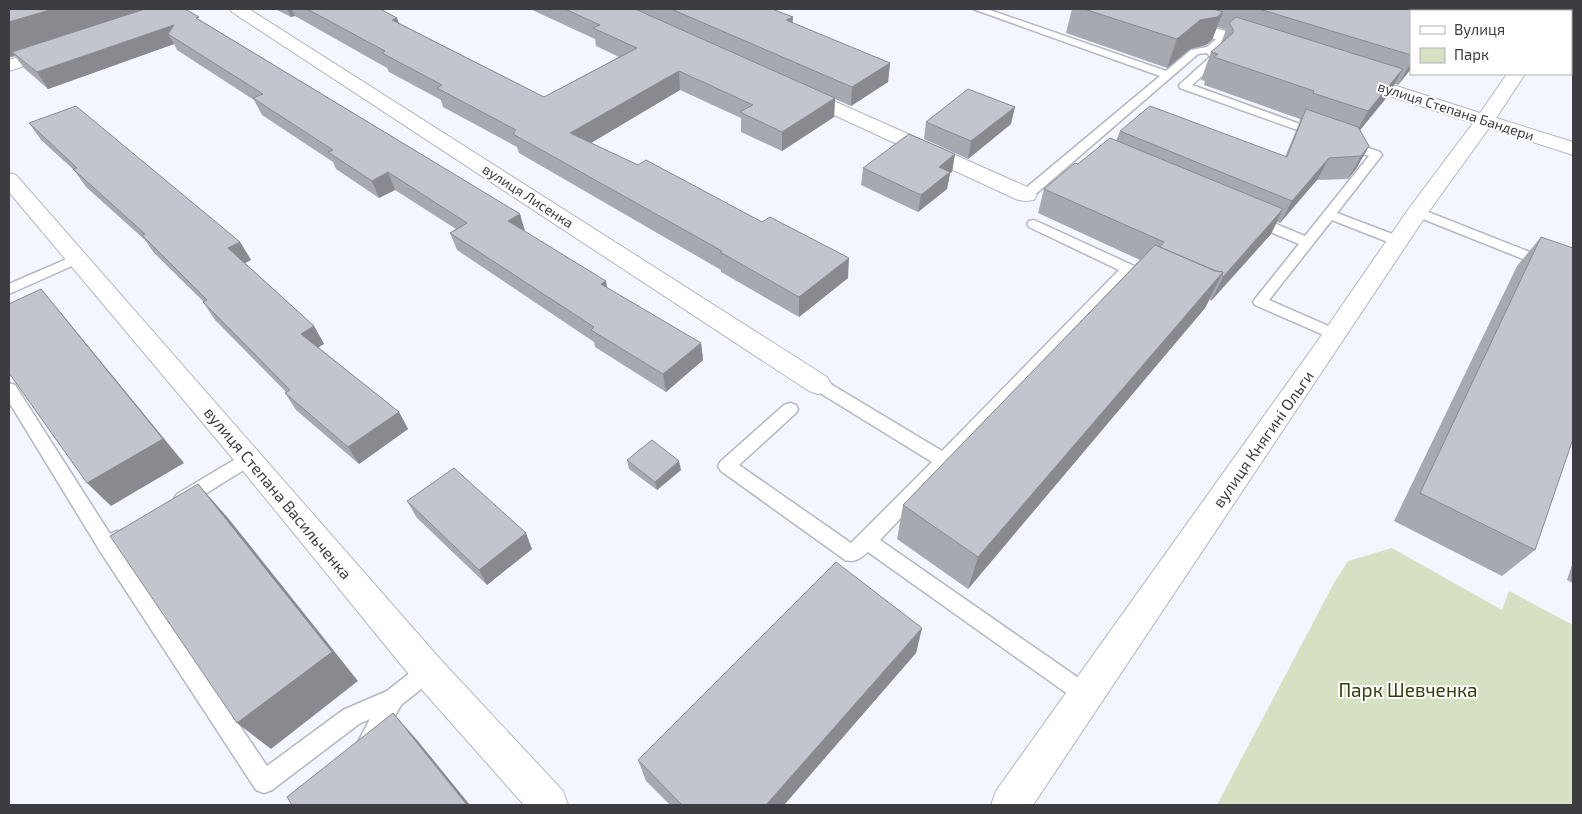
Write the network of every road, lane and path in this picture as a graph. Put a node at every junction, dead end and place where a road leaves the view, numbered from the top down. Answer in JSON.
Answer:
{"nodes":[{"id":1,"x":238,"y":9,"type":"edge"},
{"id":2,"x":978,"y":9,"type":"edge"},
{"id":3,"x":1138,"y":9,"type":"edge"},
{"id":4,"x":1225,"y":37,"type":"junction"},
{"id":5,"x":72,"y":45,"type":"edge"},
{"id":6,"x":1210,"y":49,"type":"junction"},
{"id":7,"x":1280,"y":54,"type":"edge"},
{"id":8,"x":9,"y":66,"type":"edge"},
{"id":9,"x":1336,"y":72,"type":"edge"},
{"id":10,"x":1168,"y":75,"type":"junction"},
{"id":11,"x":1515,"y":75,"type":"edge"},
{"id":12,"x":785,"y":86,"type":"edge"},
{"id":13,"x":1484,"y":121,"type":"junction"},
{"id":14,"x":1573,"y":149,"type":"edge"},
{"id":15,"x":9,"y":179,"type":"edge"},
{"id":16,"x":1026,"y":195,"type":"joint"},
{"id":17,"x":1418,"y":212,"type":"junction"},
{"id":18,"x":1329,"y":214,"type":"junction"},
{"id":19,"x":1244,"y":216,"type":"edge"},
{"id":20,"x":1034,"y":224,"type":"dead end"},
{"id":21,"x":1398,"y":241,"type":"junction"},
{"id":22,"x":1307,"y":242,"type":"junction"},
{"id":23,"x":76,"y":259,"type":"junction"},
{"id":24,"x":1128,"y":269,"type":"junction"},
{"id":25,"x":1573,"y":274,"type":"edge"},
{"id":26,"x":1153,"y":280,"type":"edge"},
{"id":27,"x":9,"y":289,"type":"edge"},
{"id":28,"x":1335,"y":335,"type":"junction"},
{"id":29,"x":818,"y":384,"type":"joint"},
{"id":30,"x":9,"y":389,"type":"edge"},
{"id":31,"x":790,"y":409,"type":"dead end"},
{"id":32,"x":249,"y":458,"type":"junction"},
{"id":33,"x":943,"y":460,"type":"junction"},
{"id":34,"x":166,"y":509,"type":"edge"},
{"id":35,"x":132,"y":529,"type":"edge"},
{"id":36,"x":866,"y":541,"type":"junction"},
{"id":37,"x":107,"y":545,"type":"junction"},
{"id":38,"x":428,"y":671,"type":"junction"},
{"id":39,"x":1086,"y":695,"type":"junction"},
{"id":40,"x":394,"y":698,"type":"junction"},
{"id":41,"x":357,"y":756,"type":"edge"},
{"id":42,"x":549,"y":805,"type":"edge"},
{"id":43,"x":1010,"y":805,"type":"edge"}],
"edges":[{"from":1,"to":29,"type":"street","name":"вулиця Лисенка"},
{"from":2,"to":10,"type":"lane"},
{"from":3,"to":4,"type":"street"},
{"from":4,"to":6,"type":"lane"},
{"from":4,"to":7,"type":"street"},
{"from":5,"to":8,"type":"street"},
{"from":6,"to":10,"type":"lane"},
{"from":6,"to":18,"type":"lane"},
{"from":9,"to":13,"type":"street","name":"вулиця Степана Бандери"},
{"from":10,"to":16,"type":"lane"},
{"from":11,"to":13,"type":"street","name":"вулиця Княгині Ольги"},
{"from":12,"to":16,"type":"street"},
{"from":13,"to":14,"type":"street","name":"вулиця Степана Бандери"},
{"from":13,"to":17,"type":"street","name":"вулиця Княгині Ольги"},
{"from":15,"to":23,"type":"street","name":"вулиця Степана Васильченка"},
{"from":17,"to":21,"type":"street","name":"вулиця Княгині Ольги"},
{"from":17,"to":25,"type":"lane"},
{"from":18,"to":21,"type":"lane"},
{"from":18,"to":22,"type":"lane"},
{"from":19,"to":22,"type":"lane"},
{"from":20,"to":24,"type":"lane"},
{"from":21,"to":28,"type":"street","name":"вулиця Княгині Ольги"},
{"from":22,"to":28,"type":"lane"},
{"from":23,"to":27,"type":"lane"},
{"from":23,"to":32,"type":"street","name":"вулиця Степана Васильченка"},
{"from":24,"to":26,"type":"lane"},
{"from":24,"to":33,"type":"lane"},
{"from":28,"to":39,"type":"street","name":"вулиця Княгині Ольги"},
{"from":29,"to":33,"type":"lane"},
{"from":30,"to":37,"type":"lane"},
{"from":31,"to":36,"type":"lane"},
{"from":32,"to":34,"type":"lane"},
{"from":32,"to":38,"type":"street","name":"вулиця Степана Васильченка"},
{"from":33,"to":36,"type":"lane"},
{"from":35,"to":37,"type":"lane"},
{"from":36,"to":39,"type":"lane"},
{"from":37,"to":40,"type":"lane"},
{"from":38,"to":40,"type":"lane"},
{"from":38,"to":42,"type":"street","name":"вулиця Степана Васильченка"},
{"from":39,"to":43,"type":"street","name":"вулиця Княгині Ольги"},
{"from":40,"to":41,"type":"lane"}]}
